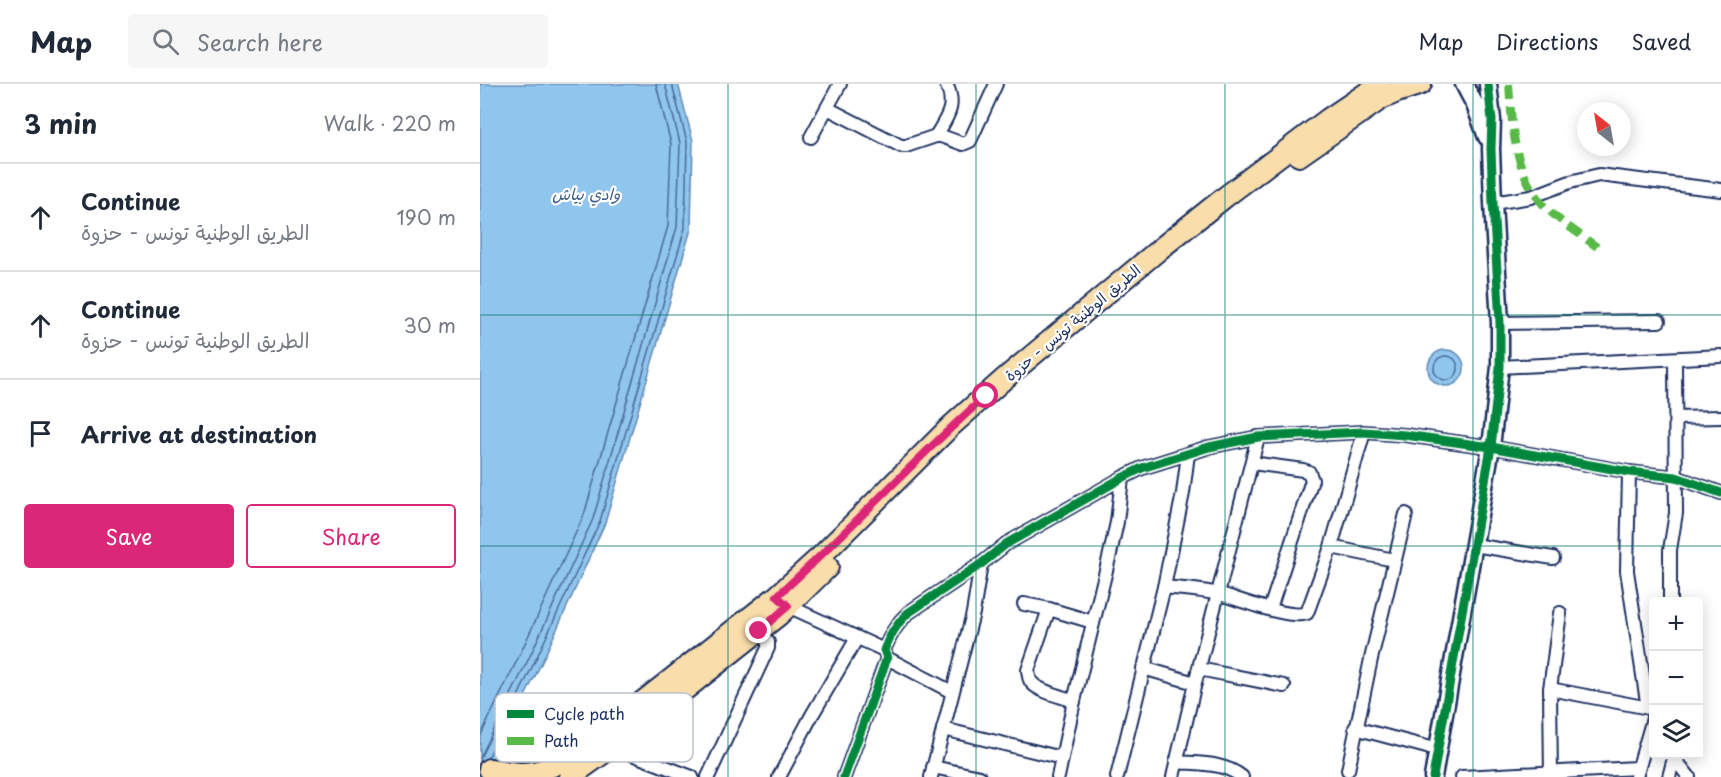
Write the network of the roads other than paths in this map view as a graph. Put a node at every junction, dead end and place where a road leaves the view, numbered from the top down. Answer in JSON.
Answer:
{"nodes":[{"id":1,"x":838,"y":84,"type":"edge"},
{"id":2,"x":945,"y":84,"type":"edge"},
{"id":3,"x":996,"y":84,"type":"edge"},
{"id":4,"x":1380,"y":84,"type":"edge"},
{"id":5,"x":1420,"y":84,"type":"edge"},
{"id":6,"x":1464,"y":84,"type":"edge"},
{"id":7,"x":1488,"y":84,"type":"edge"},
{"id":8,"x":827,"y":108,"type":"junction"},
{"id":9,"x":936,"y":136,"type":"junction"},
{"id":10,"x":811,"y":137,"type":"dead end"},
{"id":11,"x":1491,"y":149,"type":"junction"},
{"id":12,"x":1721,"y":190,"type":"edge"},
{"id":13,"x":1493,"y":203,"type":"junction"},
{"id":14,"x":1145,"y":270,"type":"junction"},
{"id":15,"x":1659,"y":321,"type":"dead end"},
{"id":16,"x":1500,"y":323,"type":"junction"},
{"id":17,"x":1721,"y":356,"type":"edge"},
{"id":18,"x":1675,"y":360,"type":"junction"},
{"id":19,"x":1500,"y":367,"type":"junction"},
{"id":20,"x":1721,"y":417,"type":"edge"},
{"id":21,"x":1676,"y":418,"type":"junction"},
{"id":22,"x":1364,"y":432,"type":"junction"},
{"id":23,"x":1258,"y":437,"type":"junction"},
{"id":24,"x":1491,"y":447,"type":"junction"},
{"id":25,"x":1188,"y":454,"type":"junction"},
{"id":26,"x":1252,"y":463,"type":"junction"},
{"id":27,"x":1629,"y":472,"type":"junction"},
{"id":28,"x":1122,"y":477,"type":"junction"},
{"id":29,"x":1676,"y":477,"type":"junction"},
{"id":30,"x":1721,"y":493,"type":"edge"},
{"id":31,"x":1406,"y":514,"type":"dead end"},
{"id":32,"x":1474,"y":545,"type":"junction"},
{"id":33,"x":1331,"y":547,"type":"junction"},
{"id":34,"x":1553,"y":558,"type":"dead end"},
{"id":35,"x":1394,"y":560,"type":"junction"},
{"id":36,"x":981,"y":564,"type":"junction"},
{"id":37,"x":1164,"y":586,"type":"junction"},
{"id":38,"x":1218,"y":594,"type":"junction"},
{"id":39,"x":1670,"y":597,"type":"edge"},
{"id":40,"x":782,"y":601,"type":"junction"},
{"id":41,"x":1024,"y":604,"type":"dead end"},
{"id":42,"x":1049,"y":609,"type":"junction"},
{"id":43,"x":1269,"y":609,"type":"junction"},
{"id":44,"x":1560,"y":613,"type":"dead end"},
{"id":45,"x":1093,"y":622,"type":"junction"},
{"id":46,"x":759,"y":631,"type":"junction"},
{"id":47,"x":857,"y":638,"type":"junction"},
{"id":48,"x":886,"y":654,"type":"junction"},
{"id":49,"x":1143,"y":668,"type":"junction"},
{"id":50,"x":1199,"y":669,"type":"junction"},
{"id":51,"x":1195,"y":684,"type":"junction"},
{"id":52,"x":1284,"y":686,"type":"dead end"},
{"id":53,"x":1550,"y":689,"type":"junction"},
{"id":54,"x":952,"y":692,"type":"junction"},
{"id":55,"x":666,"y":693,"type":"edge"},
{"id":56,"x":681,"y":693,"type":"edge"},
{"id":57,"x":1074,"y":701,"type":"junction"},
{"id":58,"x":1651,"y":705,"type":"edge"},
{"id":59,"x":1649,"y":710,"type":"edge"},
{"id":60,"x":943,"y":729,"type":"junction"},
{"id":61,"x":1355,"y":729,"type":"junction"},
{"id":62,"x":1649,"y":735,"type":"edge"},
{"id":63,"x":1438,"y":750,"type":"junction"},
{"id":64,"x":1062,"y":758,"type":"junction"},
{"id":65,"x":1674,"y":759,"type":"edge"},
{"id":66,"x":1677,"y":759,"type":"edge"},
{"id":67,"x":566,"y":762,"type":"edge"},
{"id":68,"x":581,"y":762,"type":"edge"},
{"id":69,"x":652,"y":762,"type":"edge"},
{"id":70,"x":1176,"y":762,"type":"junction"},
{"id":71,"x":1348,"y":770,"type":"dead end"},
{"id":72,"x":505,"y":772,"type":"edge"},
{"id":73,"x":932,"y":772,"type":"edge"},
{"id":74,"x":1637,"y":773,"type":"edge"},
{"id":75,"x":1551,"y":775,"type":"edge"},
{"id":76,"x":570,"y":777,"type":"edge"},
{"id":77,"x":692,"y":777,"type":"edge"},
{"id":78,"x":708,"y":777,"type":"edge"},
{"id":79,"x":779,"y":777,"type":"edge"},
{"id":80,"x":844,"y":777,"type":"edge"},
{"id":81,"x":980,"y":777,"type":"edge"},
{"id":82,"x":1058,"y":777,"type":"edge"},
{"id":83,"x":1117,"y":777,"type":"edge"},
{"id":84,"x":1173,"y":777,"type":"edge"},
{"id":85,"x":1242,"y":777,"type":"edge"},
{"id":86,"x":1433,"y":777,"type":"edge"},
{"id":87,"x":1462,"y":777,"type":"edge"},
{"id":88,"x":1669,"y":777,"type":"edge"},
{"id":89,"x":1689,"y":777,"type":"edge"}],
"edges":[{"from":1,"to":8,"type":"street"},
{"from":2,"to":9,"type":"street"},
{"from":3,"to":9,"type":"street"},
{"from":4,"to":14,"type":"main road","name":"الطريق الوطنية تونس - حزوة"},
{"from":5,"to":14,"type":"main road","name":"الطريق الوطنية تونس - حزوة"},
{"from":6,"to":11,"type":"street"},
{"from":7,"to":11,"type":"street"},
{"from":8,"to":9,"type":"street"},
{"from":8,"to":10,"type":"street"},
{"from":11,"to":13,"type":"street"},
{"from":12,"to":13,"type":"street"},
{"from":13,"to":16,"type":"street"},
{"from":14,"to":40,"type":"main road","name":"الطريق الوطنية تونس - حزوة"},
{"from":15,"to":16,"type":"street"},
{"from":16,"to":19,"type":"street"},
{"from":17,"to":18,"type":"street"},
{"from":18,"to":19,"type":"street"},
{"from":18,"to":21,"type":"street"},
{"from":19,"to":24,"type":"street"},
{"from":20,"to":21,"type":"street"},
{"from":21,"to":29,"type":"street"},
{"from":22,"to":23,"type":"street"},
{"from":22,"to":24,"type":"street"},
{"from":22,"to":33,"type":"street"},
{"from":23,"to":25,"type":"street"},
{"from":23,"to":26,"type":"street"},
{"from":24,"to":27,"type":"street"},
{"from":24,"to":32,"type":"street"},
{"from":25,"to":28,"type":"street"},
{"from":25,"to":37,"type":"street"},
{"from":26,"to":38,"type":"street"},
{"from":26,"to":43,"type":"street"},
{"from":27,"to":29,"type":"street"},
{"from":27,"to":58,"type":"street"},
{"from":28,"to":36,"type":"street"},
{"from":28,"to":45,"type":"street"},
{"from":29,"to":30,"type":"street"},
{"from":29,"to":39,"type":"street"},
{"from":31,"to":35,"type":"street"},
{"from":32,"to":34,"type":"street"},
{"from":32,"to":63,"type":"street"},
{"from":33,"to":35,"type":"street"},
{"from":33,"to":43,"type":"street"},
{"from":35,"to":61,"type":"street"},
{"from":36,"to":48,"type":"street"},
{"from":36,"to":54,"type":"street"},
{"from":37,"to":38,"type":"street"},
{"from":37,"to":49,"type":"street"},
{"from":38,"to":43,"type":"street"},
{"from":38,"to":50,"type":"street"},
{"from":40,"to":46,"type":"main road","name":"الطريق الوطنية تونس - حزوة"},
{"from":40,"to":47,"type":"street"},
{"from":40,"to":55,"type":"main road","name":"الطريق الوطنية تونس - حزوة"},
{"from":41,"to":42,"type":"street"},
{"from":42,"to":45,"type":"street"},
{"from":42,"to":57,"type":"street"},
{"from":44,"to":53,"type":"street"},
{"from":45,"to":57,"type":"street"},
{"from":46,"to":56,"type":"main road","name":"الطريق الوطنية تونس - حزوة"},
{"from":46,"to":78,"type":"street"},
{"from":47,"to":48,"type":"street"},
{"from":47,"to":79,"type":"street"},
{"from":48,"to":54,"type":"street"},
{"from":48,"to":80,"type":"street"},
{"from":49,"to":51,"type":"street"},
{"from":49,"to":83,"type":"street"},
{"from":50,"to":51,"type":"street"},
{"from":50,"to":52,"type":"street"},
{"from":51,"to":70,"type":"street"},
{"from":53,"to":59,"type":"street"},
{"from":53,"to":75,"type":"street"},
{"from":54,"to":60,"type":"street"},
{"from":57,"to":64,"type":"street"},
{"from":60,"to":64,"type":"street"},
{"from":60,"to":73,"type":"street"},
{"from":61,"to":63,"type":"street"},
{"from":61,"to":71,"type":"street"},
{"from":62,"to":74,"type":"street"},
{"from":63,"to":86,"type":"street"},
{"from":64,"to":82,"type":"street"},
{"from":65,"to":88,"type":"street"},
{"from":66,"to":89,"type":"street"},
{"from":67,"to":72,"type":"main road","name":"الطريق الوطنية تونس - حزوة"},
{"from":68,"to":76,"type":"main road","name":"الطريق الوطنية تونس - حزوة"},
{"from":69,"to":77,"type":"street"},
{"from":70,"to":84,"type":"street"},
{"from":70,"to":85,"type":"street"},
{"from":73,"to":81,"type":"street"},
{"from":74,"to":75,"type":"street"},
{"from":75,"to":87,"type":"street"}]}
